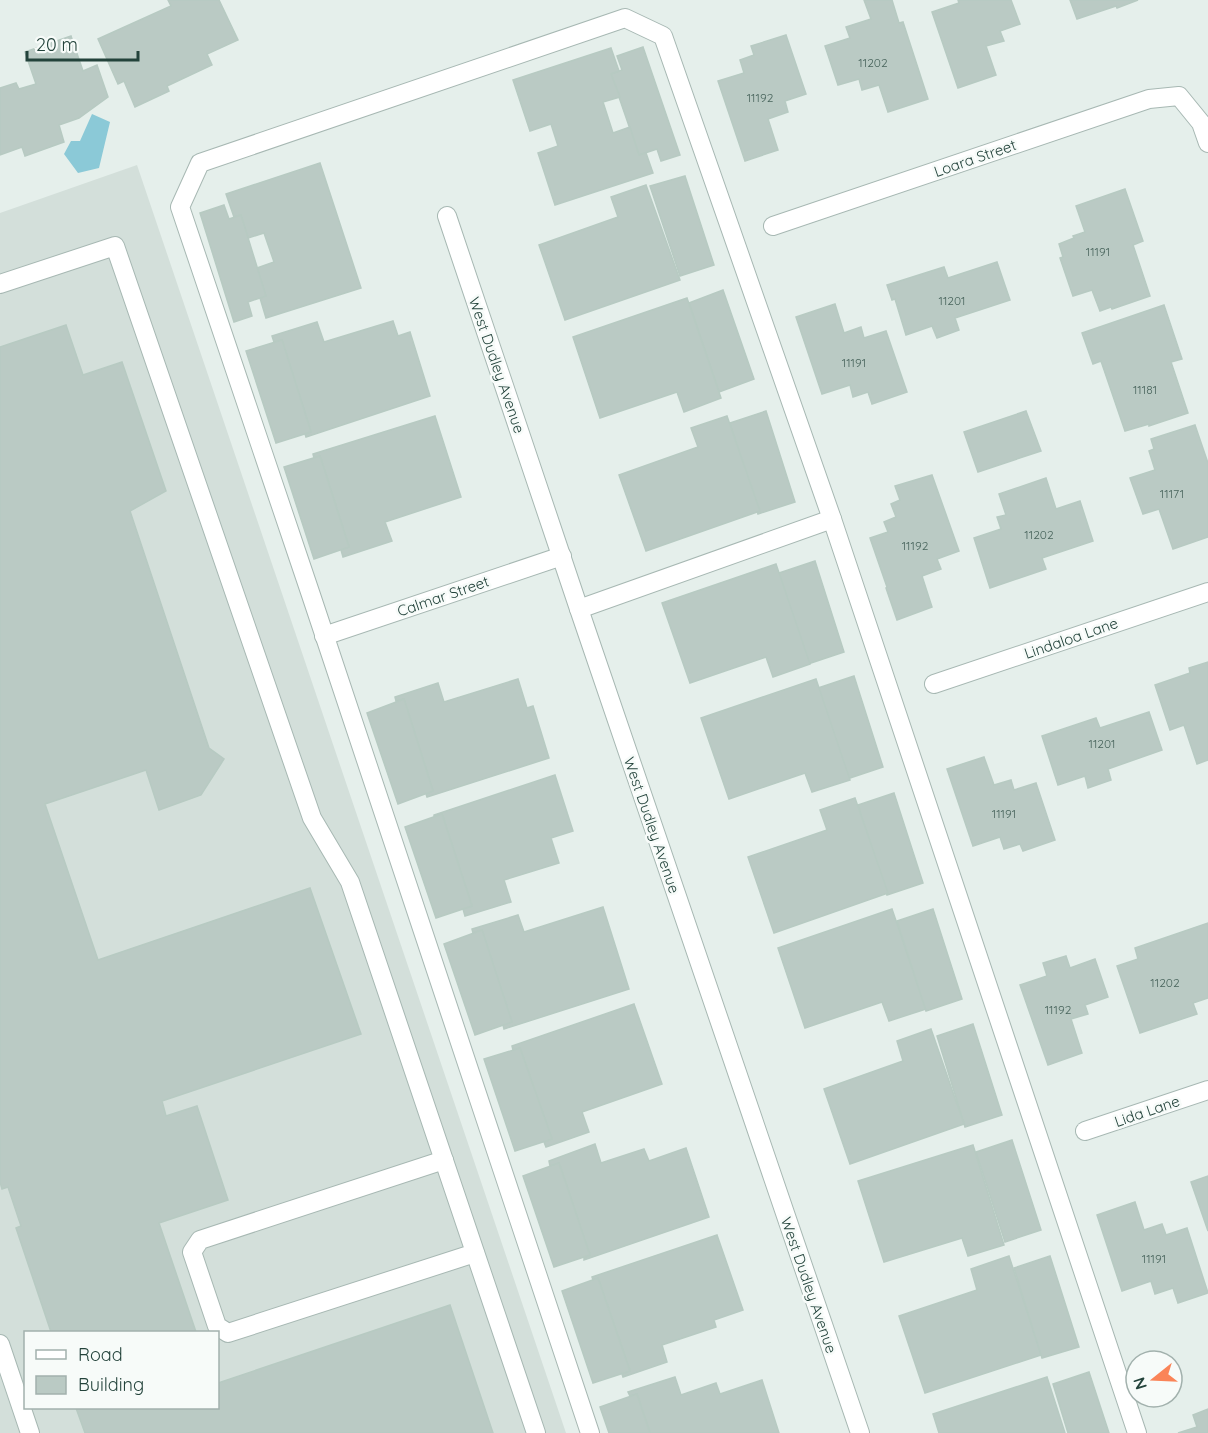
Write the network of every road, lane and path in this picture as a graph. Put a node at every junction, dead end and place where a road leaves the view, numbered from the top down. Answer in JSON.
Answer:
{"nodes":[{"id":1,"x":1208,"y":143,"type":"edge"},
{"id":2,"x":447,"y":216,"type":"dead end"},
{"id":3,"x":773,"y":226,"type":"dead end"},
{"id":4,"x":0,"y":284,"type":"edge"},
{"id":5,"x":832,"y":519,"type":"junction"},
{"id":6,"x":562,"y":556,"type":"junction"},
{"id":7,"x":1208,"y":592,"type":"edge"},
{"id":8,"x":579,"y":609,"type":"junction"},
{"id":9,"x":324,"y":636,"type":"junction"},
{"id":10,"x":934,"y":684,"type":"dead end"},
{"id":11,"x":1208,"y":1090,"type":"edge"},
{"id":12,"x":1085,"y":1131,"type":"dead end"},
{"id":13,"x":444,"y":1160,"type":"junction"},
{"id":14,"x":476,"y":1253,"type":"junction"},
{"id":15,"x":0,"y":1344,"type":"edge"},
{"id":16,"x":30,"y":1433,"type":"edge"},
{"id":17,"x":536,"y":1433,"type":"edge"},
{"id":18,"x":590,"y":1433,"type":"edge"},
{"id":19,"x":860,"y":1433,"type":"edge"},
{"id":20,"x":1137,"y":1433,"type":"edge"}],
"edges":[{"from":1,"to":3,"type":"street","name":"Loara Street"},
{"from":2,"to":6,"type":"street","name":"West Dudley Avenue"},
{"from":4,"to":13,"type":"street"},
{"from":5,"to":8,"type":"street"},
{"from":5,"to":9,"type":"street"},
{"from":5,"to":20,"type":"street"},
{"from":6,"to":8,"type":"street","name":"West Dudley Avenue"},
{"from":6,"to":9,"type":"street","name":"Calmar Street"},
{"from":7,"to":10,"type":"street","name":"Lindaloa Lane"},
{"from":8,"to":19,"type":"street","name":"West Dudley Avenue"},
{"from":9,"to":18,"type":"street"},
{"from":11,"to":12,"type":"street","name":"Lida Lane"},
{"from":13,"to":14,"type":"street"},
{"from":13,"to":14,"type":"street"},
{"from":14,"to":17,"type":"street"},
{"from":15,"to":16,"type":"street"}]}
